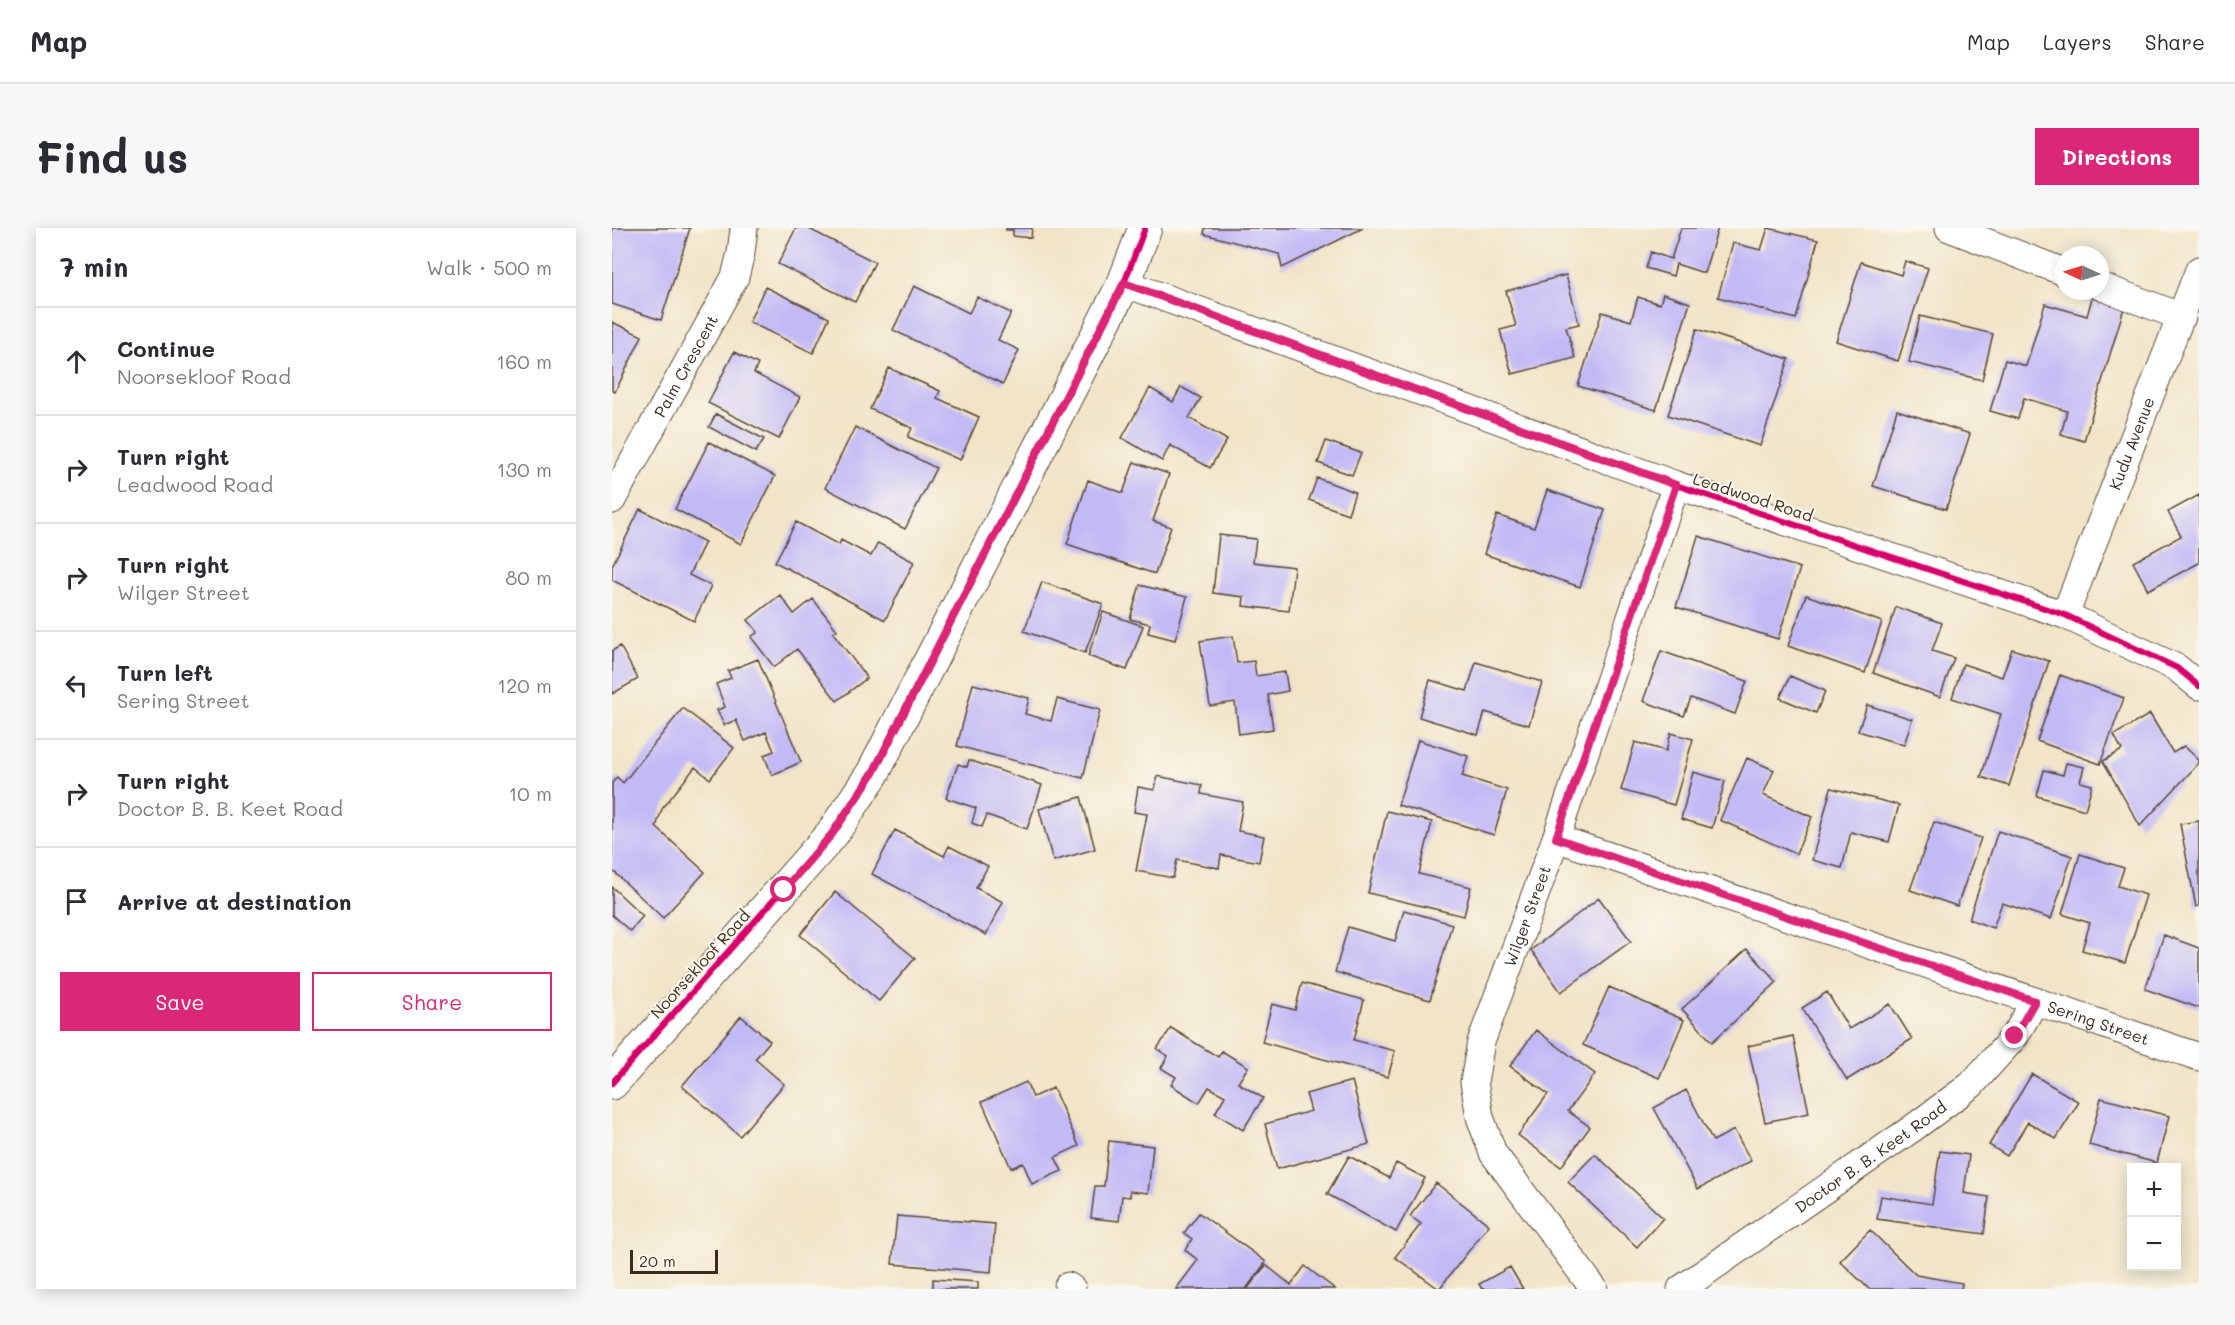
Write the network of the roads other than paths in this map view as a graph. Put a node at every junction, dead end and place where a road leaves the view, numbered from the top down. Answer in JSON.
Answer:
{"nodes":[{"id":1,"x":744,"y":228,"type":"edge"},
{"id":2,"x":1145,"y":228,"type":"edge"},
{"id":3,"x":1949,"y":228,"type":"edge"},
{"id":4,"x":2055,"y":269,"type":"edge"},
{"id":5,"x":2199,"y":270,"type":"edge"},
{"id":6,"x":1124,"y":283,"type":"junction"},
{"id":7,"x":2109,"y":289,"type":"edge"},
{"id":8,"x":2182,"y":317,"type":"junction"},
{"id":9,"x":1676,"y":485,"type":"junction"},
{"id":10,"x":612,"y":500,"type":"edge"},
{"id":11,"x":2066,"y":615,"type":"junction"},
{"id":12,"x":2199,"y":686,"type":"edge"},
{"id":13,"x":1556,"y":838,"type":"junction"},
{"id":14,"x":2035,"y":1001,"type":"junction"},
{"id":15,"x":2199,"y":1057,"type":"edge"},
{"id":16,"x":612,"y":1083,"type":"edge"},
{"id":17,"x":1594,"y":1289,"type":"edge"},
{"id":18,"x":1681,"y":1289,"type":"edge"}],
"edges":[{"from":1,"to":10,"type":"street","name":"Palm Crescent"},
{"from":2,"to":6,"type":"street","name":"Noorsekloof Road"},
{"from":3,"to":4,"type":"street"},
{"from":5,"to":8,"type":"street","name":"Kudu Avenue"},
{"from":6,"to":9,"type":"street","name":"Leadwood Road"},
{"from":6,"to":16,"type":"street","name":"Noorsekloof Road"},
{"from":7,"to":8,"type":"street"},
{"from":8,"to":11,"type":"street","name":"Kudu Avenue"},
{"from":9,"to":11,"type":"street","name":"Leadwood Road"},
{"from":9,"to":13,"type":"street","name":"Wilger Street"},
{"from":11,"to":12,"type":"street","name":"Leadwood Road"},
{"from":13,"to":14,"type":"street","name":"Sering Street"},
{"from":13,"to":17,"type":"street","name":"Wilger Street"},
{"from":14,"to":15,"type":"street","name":"Sering Street"},
{"from":14,"to":18,"type":"street","name":"Doctor B. B. Keet Road"}]}
